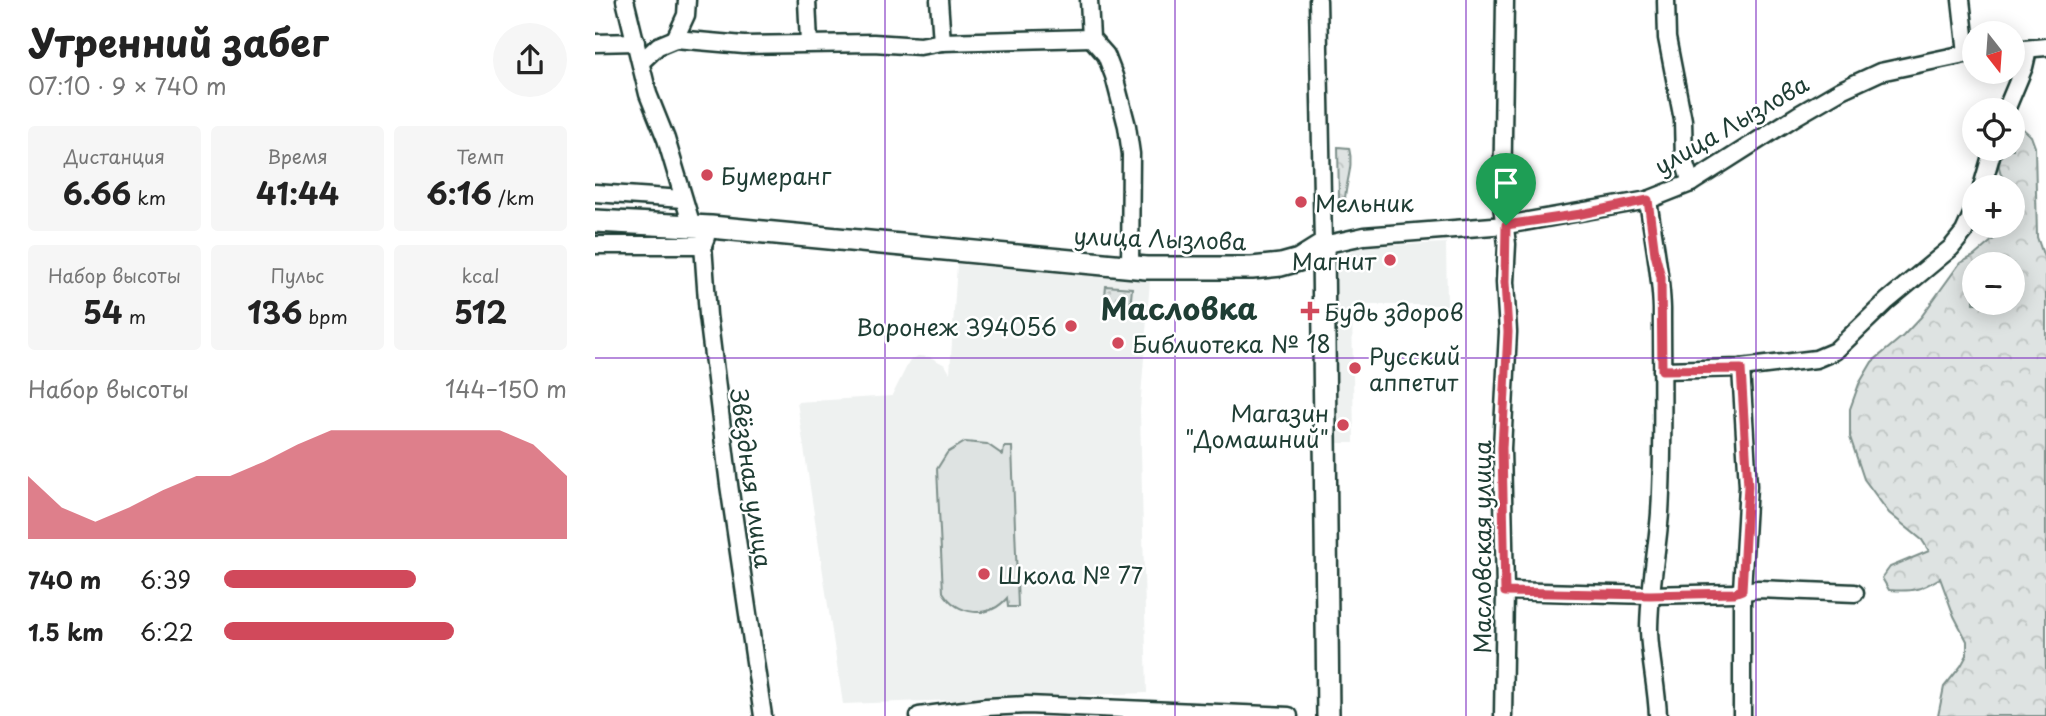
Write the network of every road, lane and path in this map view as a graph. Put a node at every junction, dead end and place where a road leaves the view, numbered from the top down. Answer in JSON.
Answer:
{"nodes":[{"id":1,"x":625,"y":0,"type":"edge"},
{"id":2,"x":687,"y":0,"type":"edge"},
{"id":3,"x":807,"y":0,"type":"edge"},
{"id":4,"x":939,"y":0,"type":"edge"},
{"id":5,"x":1089,"y":0,"type":"edge"},
{"id":6,"x":1318,"y":0,"type":"edge"},
{"id":7,"x":1505,"y":0,"type":"edge"},
{"id":8,"x":1666,"y":0,"type":"edge"},
{"id":9,"x":1961,"y":0,"type":"edge"},
{"id":10,"x":1965,"y":21,"type":"edge"},
{"id":11,"x":1091,"y":38,"type":"junction"},
{"id":12,"x":675,"y":39,"type":"junction"},
{"id":13,"x":942,"y":42,"type":"junction"},
{"id":14,"x":595,"y":43,"type":"edge"},
{"id":15,"x":636,"y":43,"type":"junction"},
{"id":16,"x":809,"y":43,"type":"junction"},
{"id":17,"x":2046,"y":47,"type":"edge"},
{"id":18,"x":2025,"y":49,"type":"edge"},
{"id":19,"x":1962,"y":54,"type":"edge"},
{"id":20,"x":641,"y":62,"type":"junction"},
{"id":21,"x":1691,"y":183,"type":"junction"},
{"id":22,"x":595,"y":194,"type":"edge"},
{"id":23,"x":683,"y":198,"type":"junction"},
{"id":24,"x":1648,"y":200,"type":"junction"},
{"id":25,"x":595,"y":221,"type":"edge"},
{"id":26,"x":1506,"y":225,"type":"junction"},
{"id":27,"x":702,"y":232,"type":"junction"},
{"id":28,"x":1962,"y":234,"type":"edge"},
{"id":29,"x":595,"y":245,"type":"edge"},
{"id":30,"x":1323,"y":245,"type":"junction"},
{"id":31,"x":1129,"y":267,"type":"junction"},
{"id":32,"x":1741,"y":369,"type":"junction"},
{"id":33,"x":1662,"y":370,"type":"junction"},
{"id":34,"x":1742,"y":590,"type":"junction"},
{"id":35,"x":1505,"y":592,"type":"junction"},
{"id":36,"x":1856,"y":593,"type":"dead end"},
{"id":37,"x":1650,"y":595,"type":"junction"},
{"id":38,"x":763,"y":716,"type":"edge"},
{"id":39,"x":919,"y":716,"type":"edge"},
{"id":40,"x":1289,"y":716,"type":"edge"},
{"id":41,"x":1328,"y":716,"type":"edge"},
{"id":42,"x":1503,"y":716,"type":"edge"},
{"id":43,"x":1658,"y":716,"type":"edge"},
{"id":44,"x":1742,"y":716,"type":"edge"}],
"edges":[{"from":1,"to":15,"type":"street","name":"Звёздная улица"},
{"from":2,"to":12,"type":"street"},
{"from":3,"to":16,"type":"street"},
{"from":4,"to":13,"type":"street"},
{"from":5,"to":11,"type":"street"},
{"from":6,"to":30,"type":"street"},
{"from":7,"to":26,"type":"street","name":"Масловская улица"},
{"from":8,"to":21,"type":"street"},
{"from":9,"to":10,"type":"street"},
{"from":11,"to":13,"type":"street"},
{"from":11,"to":31,"type":"street"},
{"from":12,"to":16,"type":"street"},
{"from":12,"to":20,"type":"street"},
{"from":13,"to":16,"type":"street"},
{"from":14,"to":15,"type":"street"},
{"from":15,"to":20,"type":"street","name":"Звёздная улица"},
{"from":17,"to":18,"type":"street"},
{"from":19,"to":21,"type":"street","name":"улица Лызлова"},
{"from":20,"to":23,"type":"street","name":"Звёздная улица"},
{"from":21,"to":24,"type":"street","name":"улица Лызлова"},
{"from":22,"to":23,"type":"street"},
{"from":23,"to":27,"type":"street","name":"Звёздная улица"},
{"from":24,"to":26,"type":"street","name":"улица Лызлова"},
{"from":24,"to":33,"type":"street"},
{"from":25,"to":27,"type":"main road","name":"улица Лызлова"},
{"from":26,"to":30,"type":"street","name":"улица Лызлова"},
{"from":26,"to":35,"type":"street","name":"Масловская улица"},
{"from":27,"to":29,"type":"street"},
{"from":27,"to":31,"type":"main road","name":"улица Лызлова"},
{"from":27,"to":38,"type":"street","name":"Звёздная улица"},
{"from":28,"to":32,"type":"street"},
{"from":30,"to":31,"type":"main road","name":"улица Лызлова"},
{"from":30,"to":41,"type":"main road"},
{"from":32,"to":33,"type":"street"},
{"from":32,"to":34,"type":"street"},
{"from":33,"to":37,"type":"street"},
{"from":34,"to":36,"type":"street"},
{"from":34,"to":37,"type":"street"},
{"from":34,"to":44,"type":"street"},
{"from":35,"to":37,"type":"street"},
{"from":35,"to":42,"type":"street","name":"Масловская улица"},
{"from":37,"to":43,"type":"street"},
{"from":39,"to":40,"type":"street"}]}
